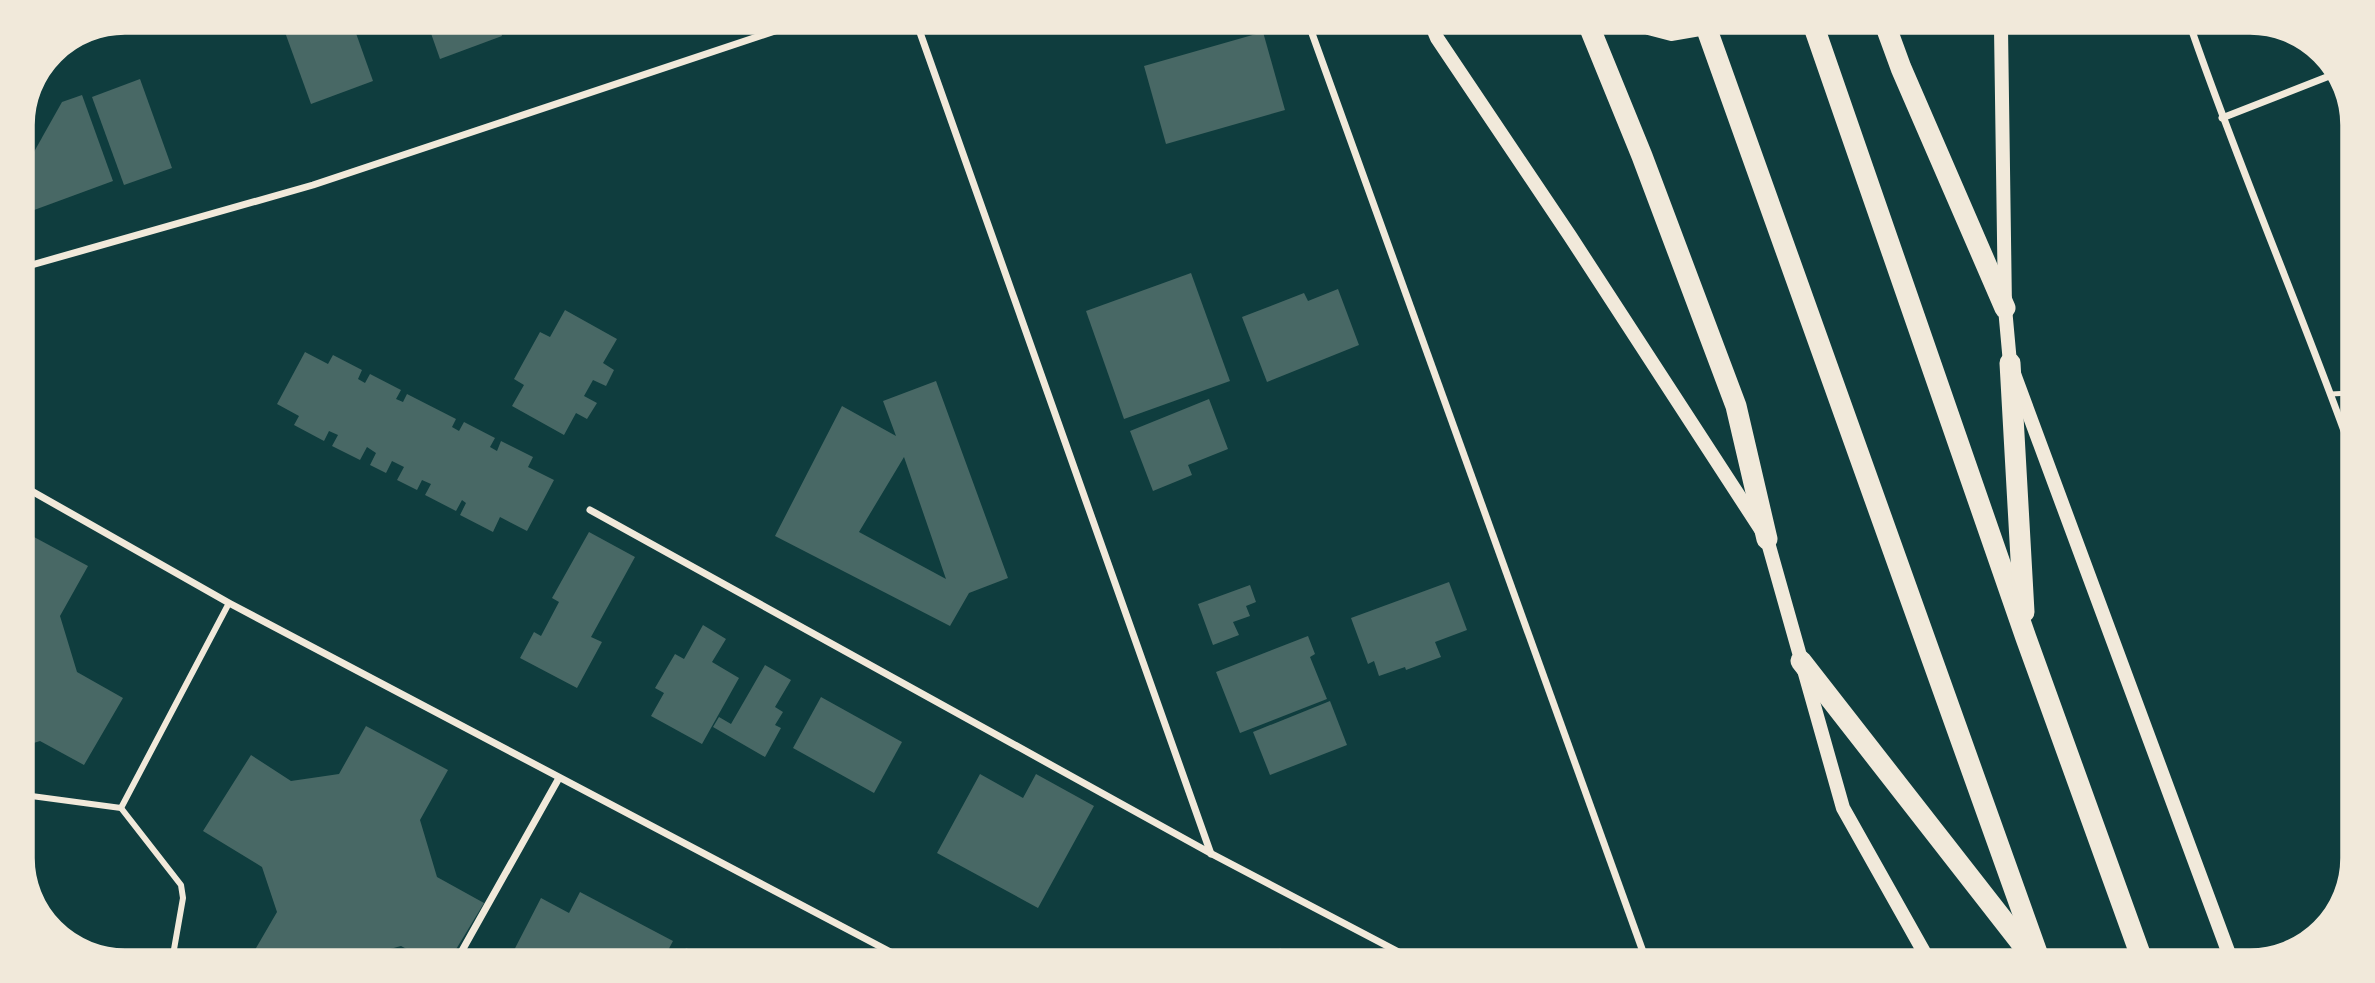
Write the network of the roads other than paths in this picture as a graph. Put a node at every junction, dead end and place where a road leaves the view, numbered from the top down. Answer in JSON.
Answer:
{"nodes":[{"id":1,"x":769,"y":33,"type":"edge"},
{"id":2,"x":920,"y":33,"type":"edge"},
{"id":3,"x":1312,"y":33,"type":"edge"},
{"id":4,"x":1435,"y":33,"type":"edge"},
{"id":5,"x":1592,"y":33,"type":"edge"},
{"id":6,"x":1706,"y":33,"type":"edge"},
{"id":7,"x":1816,"y":33,"type":"edge"},
{"id":8,"x":1888,"y":33,"type":"edge"},
{"id":9,"x":2001,"y":33,"type":"edge"},
{"id":10,"x":2192,"y":33,"type":"edge"},
{"id":11,"x":2328,"y":77,"type":"edge"},
{"id":12,"x":2222,"y":118,"type":"junction"},
{"id":13,"x":33,"y":265,"type":"edge"},
{"id":14,"x":2005,"y":308,"type":"junction"},
{"id":15,"x":2010,"y":363,"type":"junction"},
{"id":16,"x":2342,"y":393,"type":"edge"},
{"id":17,"x":2331,"y":394,"type":"junction"},
{"id":18,"x":2342,"y":425,"type":"edge"},
{"id":19,"x":33,"y":492,"type":"edge"},
{"id":20,"x":590,"y":510,"type":"dead end"},
{"id":21,"x":1767,"y":539,"type":"junction"},
{"id":22,"x":229,"y":603,"type":"junction"},
{"id":23,"x":2026,"y":638,"type":"junction"},
{"id":24,"x":1801,"y":661,"type":"junction"},
{"id":25,"x":559,"y":778,"type":"junction"},
{"id":26,"x":33,"y":796,"type":"edge"},
{"id":27,"x":121,"y":808,"type":"junction"},
{"id":28,"x":1212,"y":854,"type":"junction"},
{"id":29,"x":174,"y":950,"type":"edge"},
{"id":30,"x":462,"y":950,"type":"edge"},
{"id":31,"x":887,"y":950,"type":"edge"},
{"id":32,"x":1395,"y":950,"type":"edge"},
{"id":33,"x":1642,"y":950,"type":"edge"},
{"id":34,"x":1923,"y":950,"type":"edge"},
{"id":35,"x":2028,"y":950,"type":"edge"},
{"id":36,"x":2033,"y":950,"type":"edge"},
{"id":37,"x":2139,"y":950,"type":"edge"},
{"id":38,"x":2228,"y":950,"type":"edge"}],
"edges":[{"from":1,"to":13,"type":"street"},
{"from":2,"to":28,"type":"street"},
{"from":3,"to":33,"type":"street"},
{"from":4,"to":21,"type":"main road"},
{"from":5,"to":21,"type":"highway"},
{"from":6,"to":36,"type":"highway"},
{"from":7,"to":23,"type":"highway"},
{"from":8,"to":14,"type":"highway"},
{"from":9,"to":14,"type":"main road"},
{"from":10,"to":12,"type":"street"},
{"from":11,"to":12,"type":"street"},
{"from":12,"to":17,"type":"street"},
{"from":14,"to":15,"type":"main road"},
{"from":15,"to":23,"type":"highway"},
{"from":15,"to":38,"type":"main road"},
{"from":16,"to":17,"type":"lane"},
{"from":17,"to":18,"type":"street"},
{"from":19,"to":22,"type":"street"},
{"from":20,"to":28,"type":"street"},
{"from":21,"to":24,"type":"main road"},
{"from":22,"to":25,"type":"street"},
{"from":22,"to":27,"type":"street"},
{"from":23,"to":37,"type":"highway"},
{"from":24,"to":34,"type":"main road"},
{"from":24,"to":35,"type":"highway"},
{"from":25,"to":30,"type":"street"},
{"from":25,"to":31,"type":"street"},
{"from":26,"to":27,"type":"street"},
{"from":27,"to":29,"type":"street"},
{"from":28,"to":32,"type":"street"}]}
